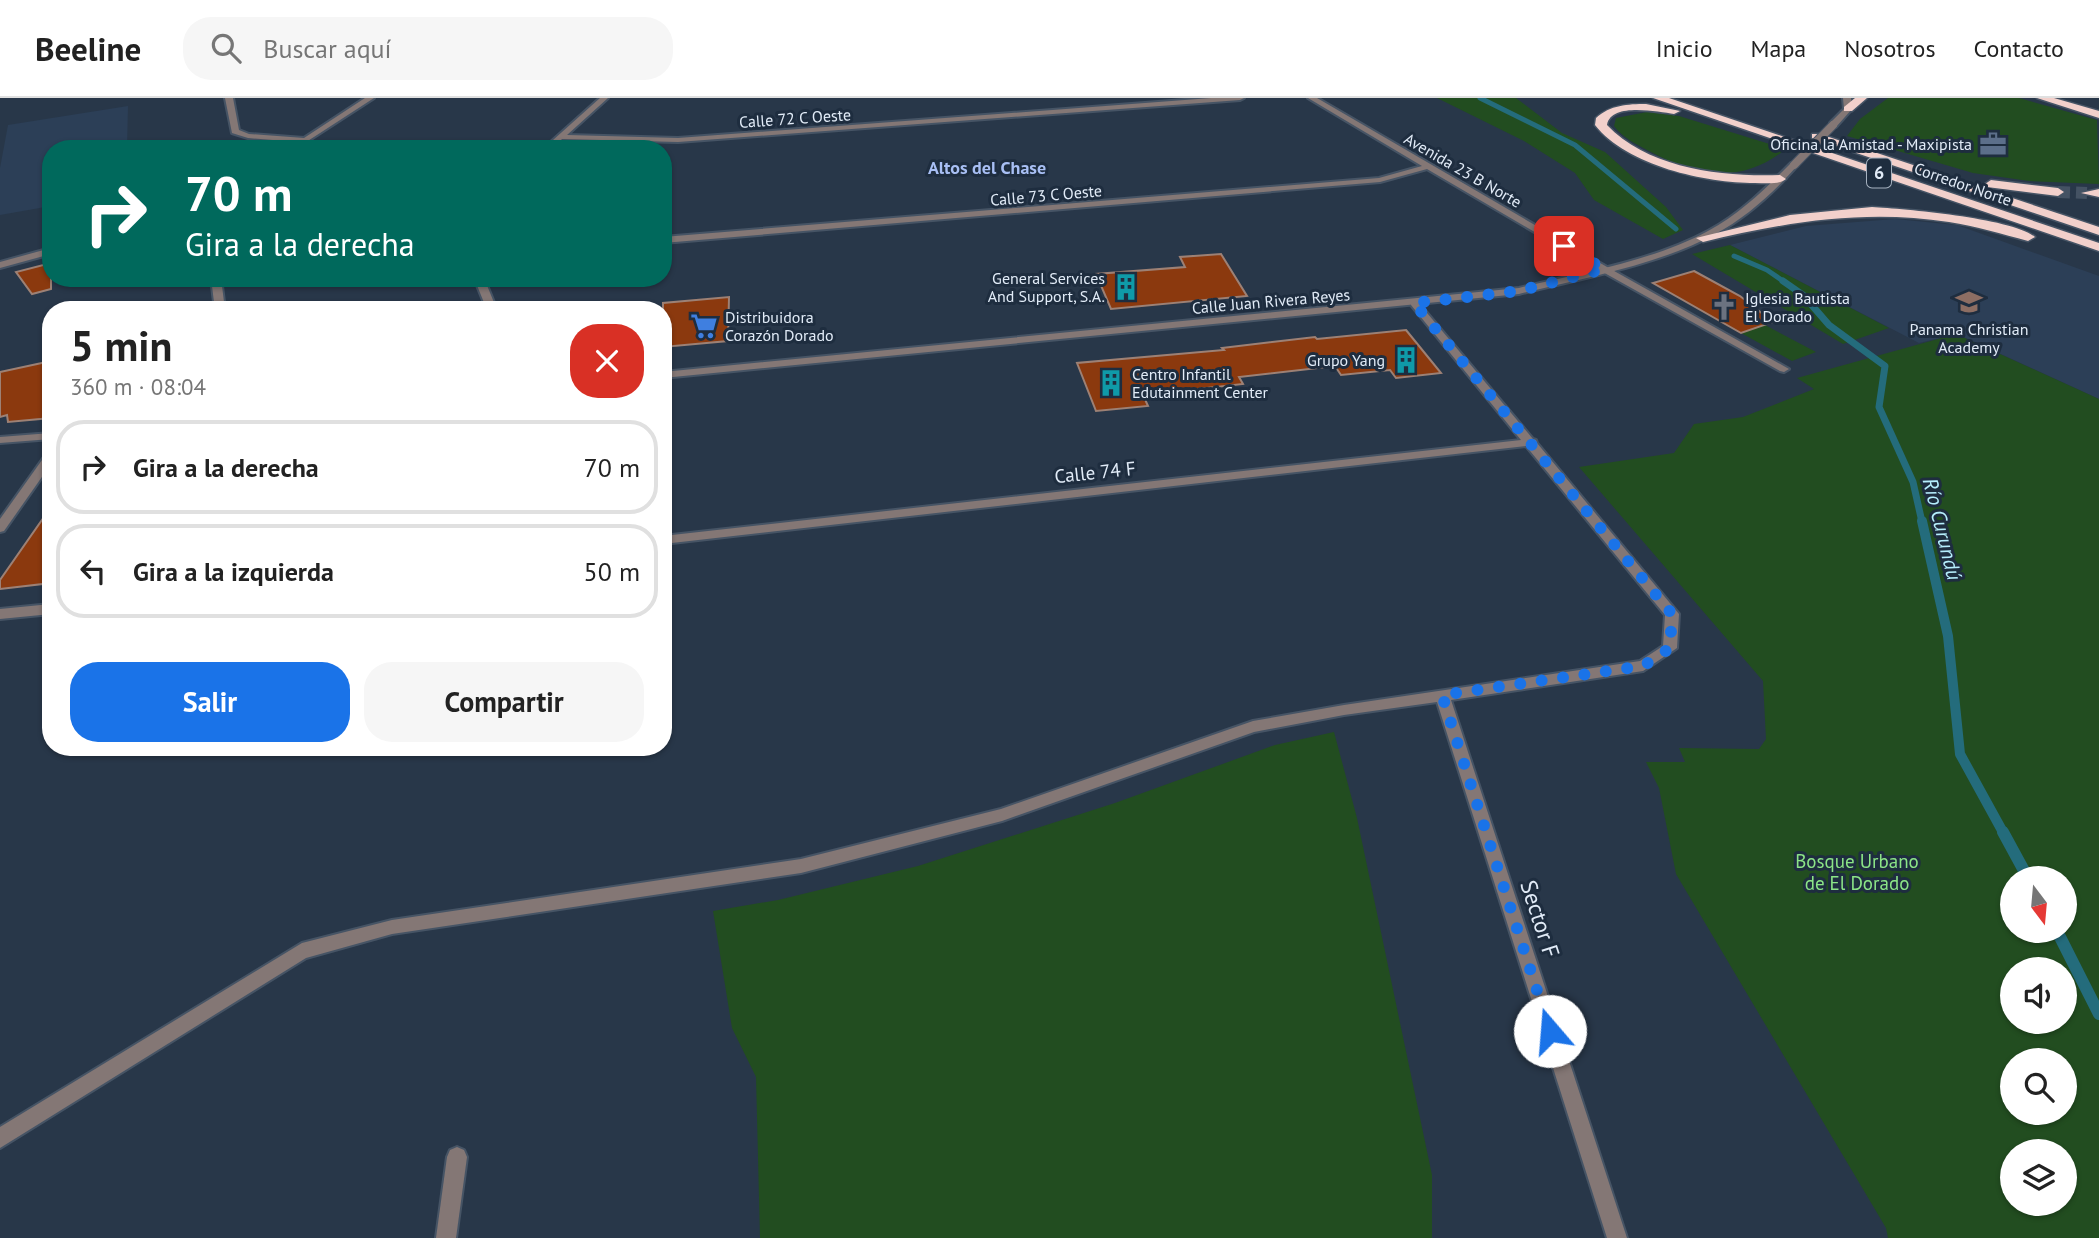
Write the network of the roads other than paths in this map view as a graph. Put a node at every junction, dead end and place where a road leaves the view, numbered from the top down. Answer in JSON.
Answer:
{"nodes":[{"id":1,"x":229,"y":98,"type":"edge"},
{"id":2,"x":370,"y":98,"type":"edge"},
{"id":3,"x":604,"y":98,"type":"edge"},
{"id":4,"x":1240,"y":98,"type":"edge"},
{"id":5,"x":1312,"y":98,"type":"edge"},
{"id":6,"x":1658,"y":98,"type":"edge"},
{"id":7,"x":1700,"y":98,"type":"edge"},
{"id":8,"x":1862,"y":98,"type":"edge"},
{"id":9,"x":2042,"y":98,"type":"edge"},
{"id":10,"x":1848,"y":104,"type":"edge"},
{"id":11,"x":1740,"y":111,"type":"dead end"},
{"id":12,"x":2099,"y":115,"type":"edge"},
{"id":13,"x":1713,"y":116,"type":"junction"},
{"id":14,"x":1805,"y":132,"type":"dead end"},
{"id":15,"x":561,"y":136,"type":"junction"},
{"id":16,"x":305,"y":140,"type":"joint"},
{"id":17,"x":557,"y":140,"type":"edge"},
{"id":18,"x":1429,"y":166,"type":"junction"},
{"id":19,"x":1923,"y":171,"type":"junction"},
{"id":20,"x":1780,"y":178,"type":"junction"},
{"id":21,"x":2058,"y":192,"type":"tunnel mouth"},
{"id":22,"x":2099,"y":231,"type":"edge"},
{"id":23,"x":1703,"y":238,"type":"junction"},
{"id":24,"x":672,"y":239,"type":"edge"},
{"id":25,"x":2099,"y":247,"type":"edge"},
{"id":26,"x":42,"y":253,"type":"edge"},
{"id":27,"x":2099,"y":260,"type":"edge"},
{"id":28,"x":0,"y":265,"type":"edge"},
{"id":29,"x":1604,"y":269,"type":"junction"},
{"id":30,"x":1414,"y":303,"type":"junction"},
{"id":31,"x":1784,"y":369,"type":"dead end"},
{"id":32,"x":672,"y":374,"type":"edge"},
{"id":33,"x":42,"y":437,"type":"edge"},
{"id":34,"x":0,"y":440,"type":"edge"},
{"id":35,"x":1532,"y":442,"type":"junction"},
{"id":36,"x":42,"y":468,"type":"edge"},
{"id":37,"x":0,"y":528,"type":"edge"},
{"id":38,"x":672,"y":539,"type":"edge"},
{"id":39,"x":42,"y":610,"type":"edge"},
{"id":40,"x":0,"y":614,"type":"edge"},
{"id":41,"x":1442,"y":695,"type":"junction"},
{"id":42,"x":0,"y":1138,"type":"edge"},
{"id":43,"x":457,"y":1157,"type":"dead end"},
{"id":44,"x":446,"y":1238,"type":"edge"},
{"id":45,"x":1617,"y":1238,"type":"edge"}],
"edges":[{"from":1,"to":16,"type":"street"},
{"from":2,"to":16,"type":"street"},
{"from":3,"to":15,"type":"street"},
{"from":4,"to":15,"type":"street","name":"Calle 72 C Oeste"},
{"from":5,"to":18,"type":"street","name":"Avenida 23 B Norte"},
{"from":6,"to":13,"type":"highway","name":"Corredor Norte","number":"6"},
{"from":7,"to":11,"type":"highway"},
{"from":8,"to":10,"type":"highway"},
{"from":9,"to":12,"type":"highway"},
{"from":10,"to":20,"type":"street","name":"Calle Juan Rivera Reyes","bridge":true},
{"from":13,"to":20,"type":"highway"},
{"from":13,"to":25,"type":"highway","name":"Corredor Norte","number":"6"},
{"from":14,"to":19,"type":"highway","name":"Corredor Norte","number":"6"},
{"from":15,"to":17,"type":"street"},
{"from":18,"to":24,"type":"street","name":"Calle 73 C Oeste"},
{"from":18,"to":29,"type":"street","name":"Avenida 23 B Norte"},
{"from":19,"to":21,"type":"highway"},
{"from":19,"to":22,"type":"highway","name":"Corredor Norte","number":"6"},
{"from":20,"to":23,"type":"street","name":"Calle Juan Rivera Reyes"},
{"from":23,"to":27,"type":"highway"},
{"from":23,"to":29,"type":"street","name":"Calle Juan Rivera Reyes"},
{"from":26,"to":28,"type":"street"},
{"from":29,"to":30,"type":"street","name":"Calle Juan Rivera Reyes"},
{"from":29,"to":31,"type":"street","name":"Avenida 23 B Norte"},
{"from":30,"to":32,"type":"street","name":"Calle Juan Rivera Reyes"},
{"from":30,"to":35,"type":"street"},
{"from":33,"to":34,"type":"street"},
{"from":35,"to":38,"type":"street","name":"Calle 74 F"},
{"from":35,"to":41,"type":"street"},
{"from":36,"to":37,"type":"street"},
{"from":39,"to":40,"type":"street"},
{"from":41,"to":42,"type":"street"},
{"from":41,"to":45,"type":"street","name":"Sector F"},
{"from":43,"to":44,"type":"street"}]}
